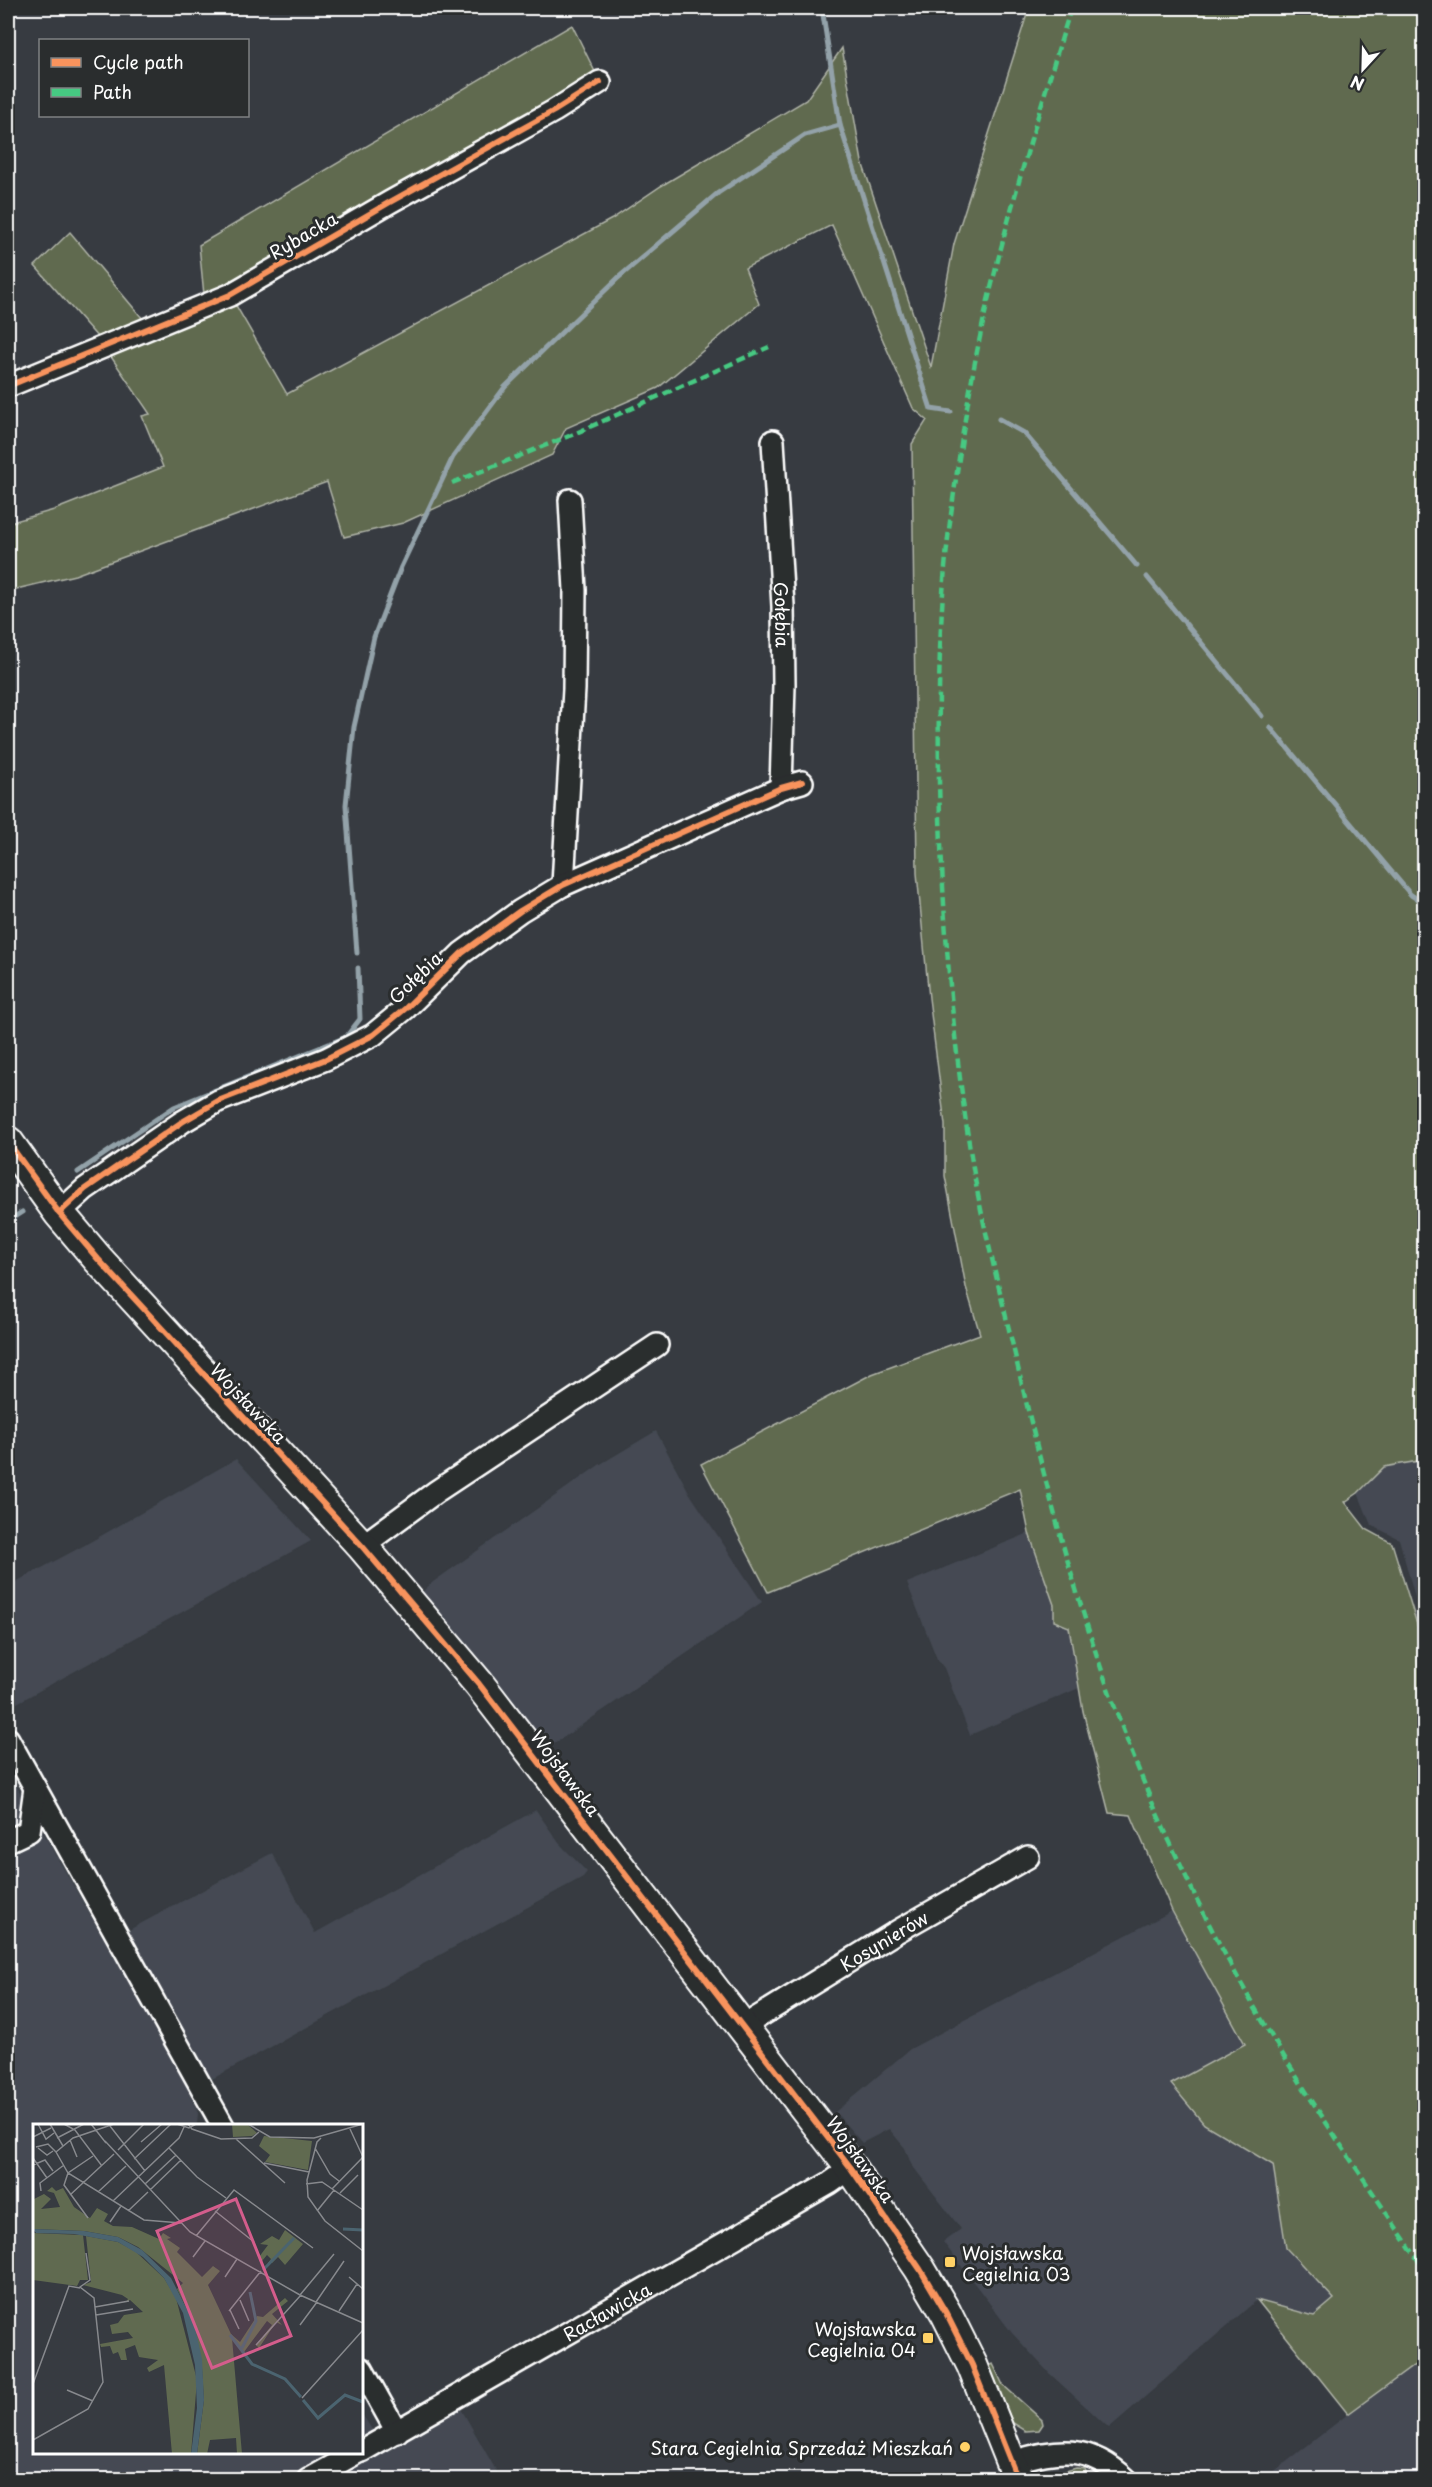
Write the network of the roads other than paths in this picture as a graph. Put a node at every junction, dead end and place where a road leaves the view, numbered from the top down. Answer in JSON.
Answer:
{"nodes":[{"id":1,"x":600,"y":82,"type":"dead end"},
{"id":2,"x":8,"y":386,"type":"edge"},
{"id":3,"x":774,"y":441,"type":"dead end"},
{"id":4,"x":570,"y":500,"type":"dead end"},
{"id":5,"x":802,"y":782,"type":"dead end"},
{"id":6,"x":782,"y":788,"type":"junction"},
{"id":7,"x":563,"y":885,"type":"junction"},
{"id":8,"x":8,"y":1142,"type":"edge"},
{"id":9,"x":59,"y":1213,"type":"junction"},
{"id":10,"x":657,"y":1345,"type":"dead end"},
{"id":11,"x":362,"y":1546,"type":"junction"},
{"id":12,"x":8,"y":1739,"type":"edge"},
{"id":13,"x":34,"y":1788,"type":"junction"},
{"id":14,"x":8,"y":1841,"type":"edge"},
{"id":15,"x":1028,"y":1857,"type":"dead end"},
{"id":16,"x":742,"y":2026,"type":"junction"},
{"id":17,"x":222,"y":2124,"type":"edge"},
{"id":18,"x":851,"y":2168,"type":"junction"},
{"id":19,"x":363,"y":2371,"type":"edge"},
{"id":20,"x":397,"y":2432,"type":"junction"},
{"id":21,"x":363,"y":2450,"type":"edge"},
{"id":22,"x":356,"y":2454,"type":"edge"},
{"id":23,"x":1015,"y":2471,"type":"edge"},
{"id":24,"x":308,"y":2480,"type":"edge"},
{"id":25,"x":1127,"y":2480,"type":"edge"}],
"edges":[{"from":1,"to":2,"type":"street","name":"Rybacka"},
{"from":3,"to":6,"type":"street","name":"Gołębia"},
{"from":4,"to":7,"type":"street"},
{"from":5,"to":6,"type":"street","name":"Gołębia"},
{"from":6,"to":7,"type":"street","name":"Gołębia"},
{"from":7,"to":9,"type":"street","name":"Gołębia"},
{"from":8,"to":9,"type":"street","name":"Wojsławska"},
{"from":9,"to":11,"type":"street","name":"Wojsławska"},
{"from":10,"to":11,"type":"street"},
{"from":11,"to":16,"type":"street","name":"Wojsławska"},
{"from":12,"to":13,"type":"street"},
{"from":13,"to":14,"type":"street"},
{"from":13,"to":17,"type":"street"},
{"from":15,"to":16,"type":"street","name":"Kosynierów"},
{"from":16,"to":18,"type":"street","name":"Wojsławska"},
{"from":18,"to":20,"type":"street","name":"Racławicka"},
{"from":18,"to":23,"type":"street","name":"Wojsławska"},
{"from":19,"to":20,"type":"street"},
{"from":20,"to":21,"type":"street","name":"Racławicka"},
{"from":22,"to":24,"type":"street","name":"Racławicka"},
{"from":23,"to":25,"type":"street"}]}
